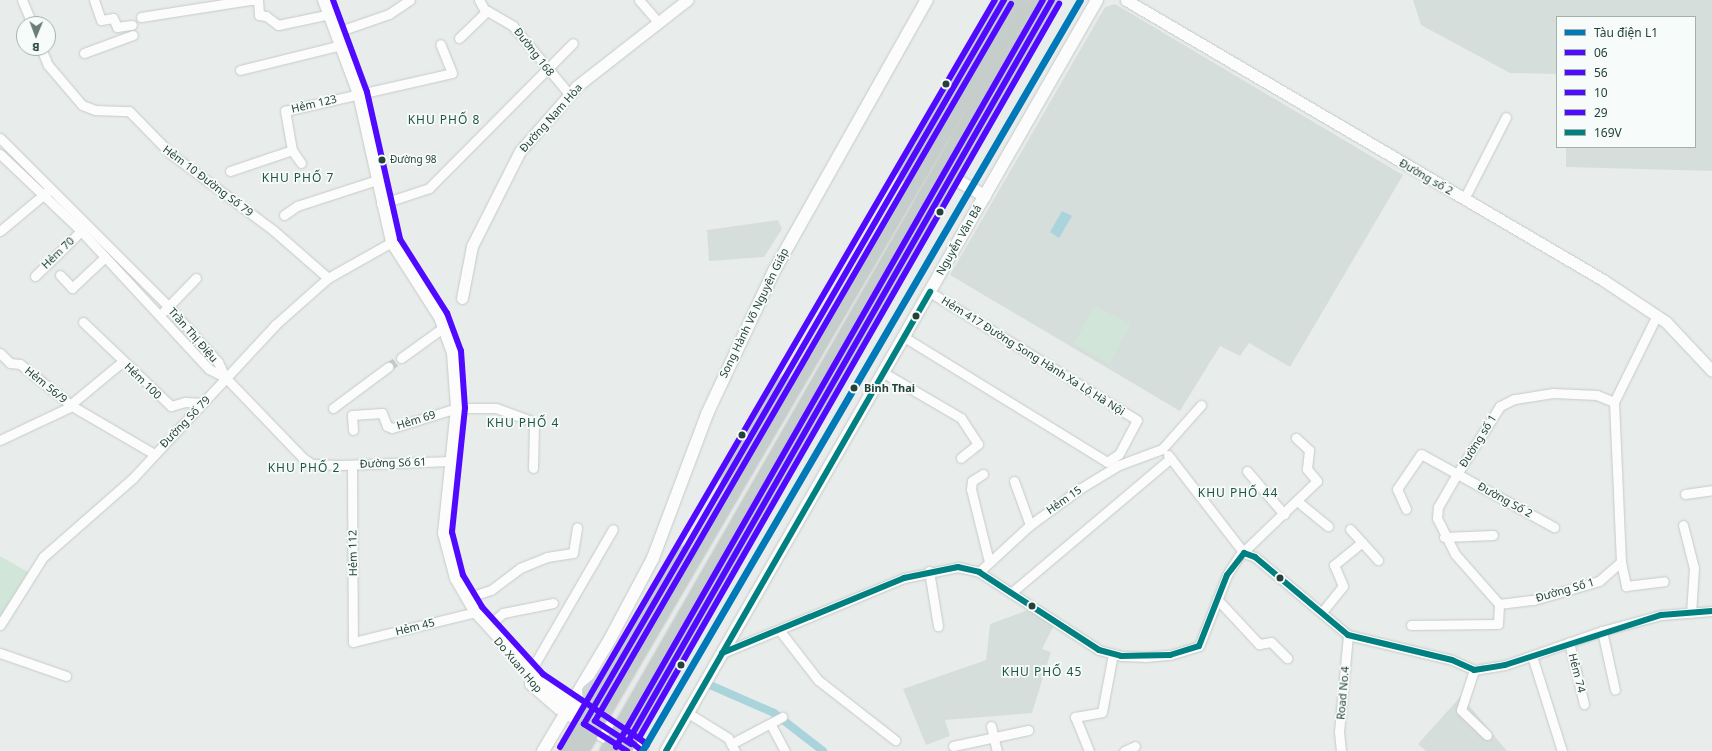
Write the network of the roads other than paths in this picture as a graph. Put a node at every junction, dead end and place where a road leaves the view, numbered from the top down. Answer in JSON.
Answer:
{"nodes":[{"id":1,"x":22,"y":0,"type":"edge"},
{"id":2,"x":94,"y":0,"type":"edge"},
{"id":3,"x":324,"y":0,"type":"edge"},
{"id":4,"x":410,"y":0,"type":"edge"},
{"id":5,"x":480,"y":0,"type":"edge"},
{"id":6,"x":639,"y":0,"type":"edge"},
{"id":7,"x":687,"y":0,"type":"edge"},
{"id":8,"x":927,"y":0,"type":"edge"},
{"id":9,"x":1004,"y":0,"type":"edge"},
{"id":10,"x":1020,"y":0,"type":"edge"},
{"id":11,"x":1038,"y":0,"type":"edge"},
{"id":12,"x":1052,"y":0,"type":"edge"},
{"id":13,"x":1097,"y":0,"type":"edge"},
{"id":14,"x":1126,"y":0,"type":"edge"},
{"id":15,"x":673,"y":4,"type":"edge"},
{"id":16,"x":487,"y":11,"type":"junction"},
{"id":17,"x":330,"y":14,"type":"junction"},
{"id":18,"x":29,"y":16,"type":"edge"},
{"id":19,"x":141,"y":17,"type":"dead end"},
{"id":20,"x":659,"y":23,"type":"junction"},
{"id":21,"x":132,"y":25,"type":"dead end"},
{"id":22,"x":337,"y":32,"type":"junction"},
{"id":23,"x":134,"y":35,"type":"dead end"},
{"id":24,"x":459,"y":38,"type":"dead end"},
{"id":25,"x":573,"y":43,"type":"dead end"},
{"id":26,"x":440,"y":44,"type":"dead end"},
{"id":27,"x":342,"y":46,"type":"junction"},
{"id":28,"x":84,"y":53,"type":"dead end"},
{"id":29,"x":44,"y":56,"type":"edge"},
{"id":30,"x":240,"y":70,"type":"dead end"},
{"id":31,"x":548,"y":72,"type":"junction"},
{"id":32,"x":359,"y":94,"type":"junction"},
{"id":33,"x":569,"y":94,"type":"junction"},
{"id":34,"x":1506,"y":117,"type":"dead end"},
{"id":35,"x":0,"y":138,"type":"edge"},
{"id":36,"x":292,"y":150,"type":"junction"},
{"id":37,"x":0,"y":154,"type":"edge"},
{"id":38,"x":301,"y":163,"type":"dead end"},
{"id":39,"x":230,"y":171,"type":"dead end"},
{"id":40,"x":946,"y":173,"type":"junction"},
{"id":41,"x":377,"y":180,"type":"junction"},
{"id":42,"x":52,"y":186,"type":"junction"},
{"id":43,"x":45,"y":194,"type":"junction"},
{"id":44,"x":985,"y":196,"type":"junction"},
{"id":45,"x":1464,"y":199,"type":"junction"},
{"id":46,"x":381,"y":204,"type":"junction"},
{"id":47,"x":284,"y":215,"type":"dead end"},
{"id":48,"x":0,"y":231,"type":"edge"},
{"id":49,"x":81,"y":231,"type":"junction"},
{"id":50,"x":392,"y":242,"type":"junction"},
{"id":51,"x":105,"y":257,"type":"junction"},
{"id":52,"x":60,"y":275,"type":"dead end"},
{"id":53,"x":35,"y":276,"type":"dead end"},
{"id":54,"x":196,"y":278,"type":"dead end"},
{"id":55,"x":328,"y":278,"type":"junction"},
{"id":56,"x":930,"y":292,"type":"junction"},
{"id":57,"x":462,"y":298,"type":"dead end"},
{"id":58,"x":168,"y":306,"type":"junction"},
{"id":59,"x":161,"y":315,"type":"junction"},
{"id":60,"x":1657,"y":315,"type":"junction"},
{"id":61,"x":83,"y":322,"type":"dead end"},
{"id":62,"x":444,"y":327,"type":"junction"},
{"id":63,"x":904,"y":337,"type":"junction"},
{"id":64,"x":0,"y":353,"type":"edge"},
{"id":65,"x":401,"y":358,"type":"tunnel mouth"},
{"id":66,"x":122,"y":362,"type":"junction"},
{"id":67,"x":388,"y":367,"type":"tunnel mouth"},
{"id":68,"x":884,"y":372,"type":"junction"},
{"id":69,"x":1712,"y":372,"type":"edge"},
{"id":70,"x":225,"y":377,"type":"junction"},
{"id":71,"x":1614,"y":402,"type":"junction"},
{"id":72,"x":204,"y":404,"type":"junction"},
{"id":73,"x":71,"y":405,"type":"junction"},
{"id":74,"x":1201,"y":405,"type":"dead end"},
{"id":75,"x":333,"y":408,"type":"dead end"},
{"id":76,"x":457,"y":408,"type":"junction"},
{"id":77,"x":353,"y":430,"type":"dead end"},
{"id":78,"x":1296,"y":438,"type":"dead end"},
{"id":79,"x":0,"y":440,"type":"edge"},
{"id":80,"x":1162,"y":448,"type":"junction"},
{"id":81,"x":154,"y":454,"type":"junction"},
{"id":82,"x":961,"y":458,"type":"dead end"},
{"id":83,"x":1171,"y":458,"type":"junction"},
{"id":84,"x":453,"y":461,"type":"junction"},
{"id":85,"x":352,"y":465,"type":"junction"},
{"id":86,"x":533,"y":468,"type":"dead end"},
{"id":87,"x":1247,"y":471,"type":"dead end"},
{"id":88,"x":983,"y":474,"type":"dead end"},
{"id":89,"x":1457,"y":474,"type":"junction"},
{"id":90,"x":1014,"y":481,"type":"dead end"},
{"id":91,"x":1712,"y":490,"type":"edge"},
{"id":92,"x":1685,"y":494,"type":"dead end"},
{"id":93,"x":1297,"y":501,"type":"junction"},
{"id":94,"x":1406,"y":509,"type":"dead end"},
{"id":95,"x":1284,"y":514,"type":"junction"},
{"id":96,"x":1030,"y":524,"type":"junction"},
{"id":97,"x":1683,"y":525,"type":"dead end"},
{"id":98,"x":1328,"y":526,"type":"dead end"},
{"id":99,"x":577,"y":527,"type":"dead end"},
{"id":100,"x":1554,"y":527,"type":"dead end"},
{"id":101,"x":613,"y":529,"type":"dead end"},
{"id":102,"x":1350,"y":529,"type":"dead end"},
{"id":103,"x":1493,"y":535,"type":"dead end"},
{"id":104,"x":1444,"y":537,"type":"junction"},
{"id":105,"x":1362,"y":542,"type":"junction"},
{"id":106,"x":1244,"y":553,"type":"junction"},
{"id":107,"x":1378,"y":560,"type":"dead end"},
{"id":108,"x":990,"y":562,"type":"junction"},
{"id":109,"x":1621,"y":562,"type":"junction"},
{"id":110,"x":930,"y":571,"type":"junction"},
{"id":111,"x":979,"y":572,"type":"junction"},
{"id":112,"x":1664,"y":581,"type":"dead end"},
{"id":113,"x":1011,"y":593,"type":"junction"},
{"id":114,"x":466,"y":598,"type":"junction"},
{"id":115,"x":1217,"y":599,"type":"junction"},
{"id":116,"x":553,"y":603,"type":"dead end"},
{"id":117,"x":1499,"y":604,"type":"junction"},
{"id":118,"x":1712,"y":611,"type":"edge"},
{"id":119,"x":476,"y":612,"type":"junction"},
{"id":120,"x":1322,"y":612,"type":"junction"},
{"id":121,"x":1691,"y":613,"type":"junction"},
{"id":122,"x":0,"y":625,"type":"edge"},
{"id":123,"x":1411,"y":625,"type":"dead end"},
{"id":124,"x":938,"y":626,"type":"dead end"},
{"id":125,"x":490,"y":628,"type":"junction"},
{"id":126,"x":780,"y":631,"type":"junction"},
{"id":127,"x":1602,"y":631,"type":"junction"},
{"id":128,"x":1348,"y":635,"type":"junction"},
{"id":129,"x":354,"y":642,"type":"joint"},
{"id":130,"x":1569,"y":642,"type":"junction"},
{"id":131,"x":0,"y":653,"type":"edge"},
{"id":132,"x":722,"y":653,"type":"junction"},
{"id":133,"x":1113,"y":654,"type":"junction"},
{"id":134,"x":1532,"y":656,"type":"junction"},
{"id":135,"x":1287,"y":658,"type":"dead end"},
{"id":136,"x":1474,"y":670,"type":"junction"},
{"id":137,"x":530,"y":672,"type":"junction"},
{"id":138,"x":66,"y":676,"type":"dead end"},
{"id":139,"x":1615,"y":690,"type":"dead end"},
{"id":140,"x":612,"y":695,"type":"junction"},
{"id":141,"x":596,"y":701,"type":"junction"},
{"id":142,"x":1584,"y":704,"type":"dead end"},
{"id":143,"x":565,"y":706,"type":"junction"},
{"id":144,"x":688,"y":713,"type":"junction"},
{"id":145,"x":782,"y":717,"type":"dead end"},
{"id":146,"x":591,"y":722,"type":"junction"},
{"id":147,"x":771,"y":725,"type":"junction"},
{"id":148,"x":991,"y":726,"type":"dead end"},
{"id":149,"x":1028,"y":730,"type":"dead end"},
{"id":150,"x":1486,"y":735,"type":"dead end"},
{"id":151,"x":994,"y":736,"type":"junction"},
{"id":152,"x":895,"y":740,"type":"dead end"},
{"id":153,"x":620,"y":745,"type":"edge"},
{"id":154,"x":953,"y":746,"type":"dead end"},
{"id":155,"x":1135,"y":746,"type":"dead end"},
{"id":156,"x":733,"y":748,"type":"edge"},
{"id":157,"x":534,"y":751,"type":"edge"},
{"id":158,"x":543,"y":751,"type":"edge"},
{"id":159,"x":567,"y":751,"type":"edge"},
{"id":160,"x":580,"y":751,"type":"edge"},
{"id":161,"x":642,"y":751,"type":"edge"},
{"id":162,"x":666,"y":751,"type":"edge"},
{"id":163,"x":785,"y":751,"type":"edge"},
{"id":164,"x":997,"y":751,"type":"edge"},
{"id":165,"x":1089,"y":751,"type":"edge"},
{"id":166,"x":1124,"y":751,"type":"edge"},
{"id":167,"x":1341,"y":751,"type":"edge"},
{"id":168,"x":1562,"y":751,"type":"edge"}],
"edges":[{"from":1,"to":18,"type":"street"},
{"from":2,"to":21,"type":"street"},
{"from":3,"to":17,"type":"main road","name":"Do Xuan Hop"},
{"from":4,"to":22,"type":"street"},
{"from":5,"to":16,"type":"street","name":"Đường 168"},
{"from":6,"to":20,"type":"street"},
{"from":7,"to":15,"type":"street","name":"Đường Nam Hòa"},
{"from":8,"to":143,"type":"main road","name":"Song Hành Võ Nguyên Giáp"},
{"from":9,"to":141,"type":"highway"},
{"from":10,"to":140,"type":"highway"},
{"from":11,"to":40,"type":"highway"},
{"from":12,"to":40,"type":"highway"},
{"from":13,"to":44,"type":"main road","name":"Nguyễn Văn Bá"},
{"from":14,"to":45,"type":"street","name":"Đường số 2"},
{"from":15,"to":20,"type":"street","name":"Đường Nam Hòa"},
{"from":16,"to":24,"type":"street"},
{"from":16,"to":31,"type":"street","name":"Đường 168"},
{"from":17,"to":19,"type":"street"},
{"from":17,"to":22,"type":"main road","name":"Do Xuan Hop"},
{"from":20,"to":33,"type":"street","name":"Đường Nam Hòa"},
{"from":22,"to":27,"type":"main road","name":"Do Xuan Hop"},
{"from":23,"to":28,"type":"street"},
{"from":25,"to":31,"type":"street"},
{"from":26,"to":32,"type":"street"},
{"from":27,"to":30,"type":"street"},
{"from":27,"to":32,"type":"main road","name":"Do Xuan Hop"},
{"from":29,"to":55,"type":"street","name":"Hẻm 10 Đường Số 79"},
{"from":31,"to":33,"type":"street","name":"Đường 168"},
{"from":31,"to":46,"type":"street"},
{"from":32,"to":36,"type":"street","name":"Hẻm 123"},
{"from":32,"to":41,"type":"main road","name":"Do Xuan Hop"},
{"from":33,"to":57,"type":"street","name":"Đường Nam Hòa"},
{"from":34,"to":45,"type":"street"},
{"from":35,"to":42,"type":"street","name":"Trần Thị Điệu"},
{"from":36,"to":38,"type":"street","name":"Hẻm 123"},
{"from":36,"to":39,"type":"street"},
{"from":37,"to":43,"type":"street","name":"Trần Thị Điệu"},
{"from":40,"to":44,"type":"main road"},
{"from":40,"to":153,"type":"highway"},
{"from":41,"to":46,"type":"main road","name":"Do Xuan Hop"},
{"from":41,"to":47,"type":"street"},
{"from":42,"to":43,"type":"street"},
{"from":42,"to":58,"type":"street","name":"Trần Thị Điệu"},
{"from":43,"to":48,"type":"street"},
{"from":43,"to":49,"type":"street","name":"Trần Thị Điệu"},
{"from":44,"to":56,"type":"main road","name":"Nguyễn Văn Bá"},
{"from":45,"to":60,"type":"street","name":"Đường số 2"},
{"from":46,"to":50,"type":"main road","name":"Do Xuan Hop"},
{"from":49,"to":51,"type":"street","name":"Trần Thị Điệu"},
{"from":49,"to":53,"type":"street","name":"Hẻm 70"},
{"from":50,"to":55,"type":"street","name":"Đường Số 79"},
{"from":50,"to":62,"type":"main road","name":"Do Xuan Hop"},
{"from":51,"to":52,"type":"street"},
{"from":51,"to":59,"type":"street","name":"Trần Thị Điệu"},
{"from":54,"to":58,"type":"street"},
{"from":55,"to":70,"type":"street","name":"Đường Số 79"},
{"from":56,"to":63,"type":"main road","name":"Nguyễn Văn Bá"},
{"from":56,"to":63,"type":"street","name":"Hẻm 417 Đường Song Hành Xa Lộ Hà Nội"},
{"from":58,"to":59,"type":"street"},
{"from":58,"to":70,"type":"street","name":"Trần Thị Điệu"},
{"from":59,"to":70,"type":"street","name":"Trần Thị Điệu"},
{"from":60,"to":69,"type":"street","name":"Đường số 2"},
{"from":60,"to":71,"type":"street"},
{"from":61,"to":66,"type":"street","name":"Hẻm 100"},
{"from":62,"to":65,"type":"street"},
{"from":62,"to":76,"type":"main road","name":"Do Xuan Hop"},
{"from":63,"to":68,"type":"main road","name":"Nguyễn Văn Bá"},
{"from":64,"to":73,"type":"street","name":"Hẻm 56/9"},
{"from":66,"to":72,"type":"street","name":"Hẻm 100"},
{"from":66,"to":73,"type":"street"},
{"from":67,"to":75,"type":"street"},
{"from":68,"to":82,"type":"street"},
{"from":68,"to":132,"type":"main road","name":"Nguyễn Văn Bá"},
{"from":70,"to":72,"type":"street","name":"Đường Số 79"},
{"from":70,"to":85,"type":"street","name":"Đường Số 61"},
{"from":71,"to":89,"type":"street","name":"Đường số 1"},
{"from":71,"to":109,"type":"street"},
{"from":72,"to":81,"type":"street","name":"Đường Số 79"},
{"from":73,"to":79,"type":"street"},
{"from":73,"to":81,"type":"street","name":"Hẻm 56/9"},
{"from":74,"to":80,"type":"street"},
{"from":76,"to":77,"type":"street","name":"Hẻm 69"},
{"from":76,"to":84,"type":"main road","name":"Do Xuan Hop"},
{"from":76,"to":86,"type":"street"},
{"from":78,"to":93,"type":"street"},
{"from":80,"to":83,"type":"street"},
{"from":80,"to":96,"type":"street","name":"Hẻm 15"},
{"from":81,"to":122,"type":"street","name":"Đường Số 79"},
{"from":83,"to":106,"type":"street"},
{"from":83,"to":113,"type":"street"},
{"from":84,"to":85,"type":"street","name":"Đường Số 61"},
{"from":84,"to":114,"type":"main road","name":"Do Xuan Hop"},
{"from":85,"to":129,"type":"street","name":"Hẻm 112"},
{"from":87,"to":95,"type":"street"},
{"from":88,"to":108,"type":"street"},
{"from":89,"to":94,"type":"street","name":"Đường Số 2"},
{"from":89,"to":100,"type":"street","name":"Đường Số 2"},
{"from":89,"to":104,"type":"street","name":"Đường Số 1"},
{"from":90,"to":96,"type":"street"},
{"from":91,"to":92,"type":"street"},
{"from":93,"to":95,"type":"street"},
{"from":93,"to":98,"type":"street"},
{"from":95,"to":106,"type":"street"},
{"from":96,"to":108,"type":"street","name":"Hẻm 15"},
{"from":97,"to":121,"type":"street"},
{"from":99,"to":114,"type":"street"},
{"from":101,"to":137,"type":"street"},
{"from":102,"to":105,"type":"street"},
{"from":103,"to":104,"type":"street"},
{"from":104,"to":117,"type":"street","name":"Đường Số 1"},
{"from":105,"to":107,"type":"street"},
{"from":105,"to":120,"type":"street"},
{"from":106,"to":115,"type":"street"},
{"from":106,"to":120,"type":"street"},
{"from":108,"to":111,"type":"street","name":"Hẻm 15"},
{"from":109,"to":112,"type":"street"},
{"from":109,"to":117,"type":"street","name":"Đường Số 1"},
{"from":110,"to":111,"type":"street"},
{"from":110,"to":124,"type":"street"},
{"from":110,"to":126,"type":"street"},
{"from":111,"to":113,"type":"street"},
{"from":113,"to":133,"type":"street"},
{"from":114,"to":119,"type":"main road","name":"Do Xuan Hop"},
{"from":115,"to":133,"type":"street"},
{"from":115,"to":135,"type":"street"},
{"from":116,"to":125,"type":"street"},
{"from":117,"to":123,"type":"street"},
{"from":118,"to":121,"type":"street"},
{"from":119,"to":125,"type":"main road","name":"Do Xuan Hop"},
{"from":119,"to":129,"type":"street","name":"Hẻm 45"},
{"from":120,"to":128,"type":"street"},
{"from":121,"to":127,"type":"street"},
{"from":125,"to":137,"type":"main road","name":"Do Xuan Hop"},
{"from":125,"to":143,"type":"main road","name":"Do Xuan Hop"},
{"from":126,"to":132,"type":"street"},
{"from":126,"to":152,"type":"street"},
{"from":127,"to":130,"type":"street"},
{"from":127,"to":139,"type":"street"},
{"from":128,"to":136,"type":"street"},
{"from":128,"to":167,"type":"street","name":"Road No.4"},
{"from":130,"to":134,"type":"street"},
{"from":130,"to":142,"type":"street","name":"Hẻm 74"},
{"from":131,"to":138,"type":"street"},
{"from":132,"to":144,"type":"main road","name":"Nguyễn Văn Bá"},
{"from":133,"to":165,"type":"street"},
{"from":134,"to":136,"type":"street"},
{"from":134,"to":168,"type":"street"},
{"from":136,"to":150,"type":"street"},
{"from":137,"to":143,"type":"main road","name":"Do Xuan Hop"},
{"from":140,"to":141,"type":"highway"},
{"from":140,"to":146,"type":"highway"},
{"from":141,"to":146,"type":"highway"},
{"from":143,"to":146,"type":"main road","name":"Do Xuan Hop"},
{"from":143,"to":157,"type":"main road","name":"Song Hành Võ Nguyên Giáp"},
{"from":143,"to":158,"type":"main road","name":"Song Hành Võ Nguyên Giáp"},
{"from":144,"to":156,"type":"street"},
{"from":144,"to":162,"type":"main road","name":"Nguyễn Văn Bá"},
{"from":145,"to":147,"type":"street"},
{"from":146,"to":153,"type":"main road","name":"Do Xuan Hop"},
{"from":146,"to":159,"type":"highway"},
{"from":146,"to":160,"type":"highway"},
{"from":147,"to":156,"type":"street"},
{"from":147,"to":163,"type":"street"},
{"from":148,"to":151,"type":"street"},
{"from":149,"to":151,"type":"street"},
{"from":151,"to":154,"type":"street"},
{"from":151,"to":164,"type":"street"},
{"from":153,"to":161,"type":"main road","name":"Do Xuan Hop"},
{"from":155,"to":166,"type":"street"}]}
